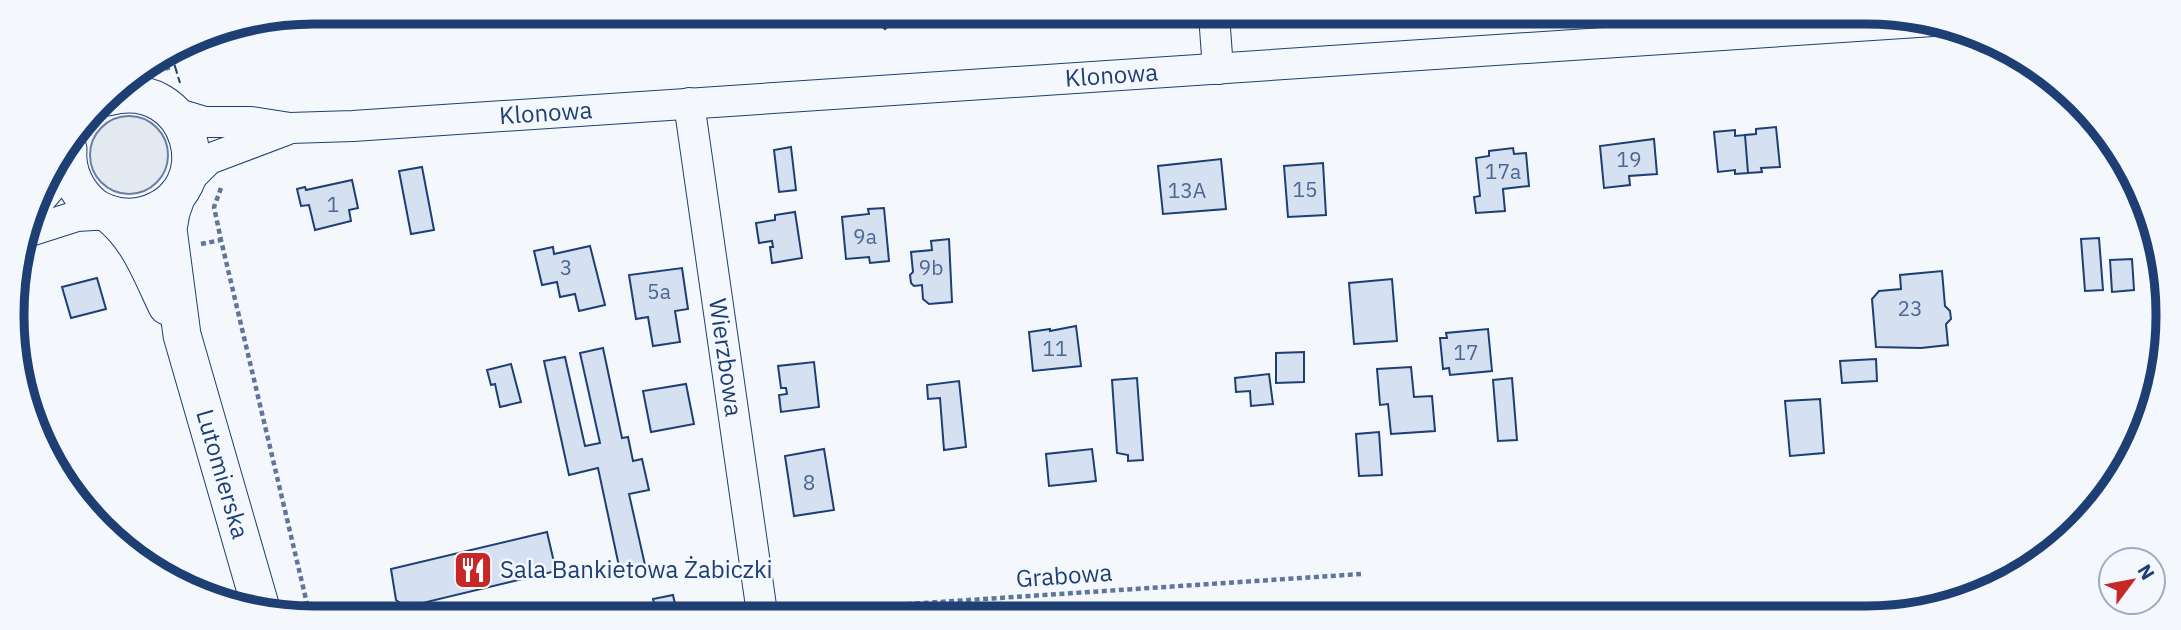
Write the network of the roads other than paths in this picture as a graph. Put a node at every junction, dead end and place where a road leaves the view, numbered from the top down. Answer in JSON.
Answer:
{"nodes":[{"id":1,"x":1215,"y":24,"type":"edge"},
{"id":2,"x":1879,"y":25,"type":"edge"},
{"id":3,"x":1218,"y":69,"type":"junction"},
{"id":4,"x":126,"y":94,"type":"edge"},
{"id":5,"x":152,"y":95,"type":"edge"},
{"id":6,"x":689,"y":103,"type":"junction"},
{"id":7,"x":290,"y":128,"type":"junction"},
{"id":8,"x":68,"y":161,"type":"edge"},
{"id":9,"x":181,"y":189,"type":"junction"},
{"id":10,"x":109,"y":214,"type":"junction"},
{"id":11,"x":38,"y":229,"type":"edge"},
{"id":12,"x":181,"y":335,"type":"junction"},
{"id":13,"x":259,"y":600,"type":"edge"},
{"id":14,"x":772,"y":606,"type":"edge"}],
"edges":[{"from":1,"to":3,"type":"street"},
{"from":2,"to":3,"type":"street","name":"Klonowa"},
{"from":3,"to":6,"type":"street","name":"Klonowa"},
{"from":4,"to":5,"type":"main road"},
{"from":5,"to":7,"type":"street","name":"Klonowa"},
{"from":5,"to":9,"type":"main road","name":"Lutomierska"},
{"from":6,"to":7,"type":"street","name":"Klonowa"},
{"from":6,"to":14,"type":"street","name":"Wierzbowa"},
{"from":7,"to":9,"type":"street","name":"Klonowa"},
{"from":8,"to":10,"type":"main road","name":"Lutomierska"},
{"from":9,"to":10,"type":"main road"},
{"from":9,"to":12,"type":"main road","name":"Lutomierska"},
{"from":10,"to":11,"type":"street"},
{"from":10,"to":12,"type":"main road","name":"Lutomierska"},
{"from":12,"to":13,"type":"main road","name":"Lutomierska"}]}
